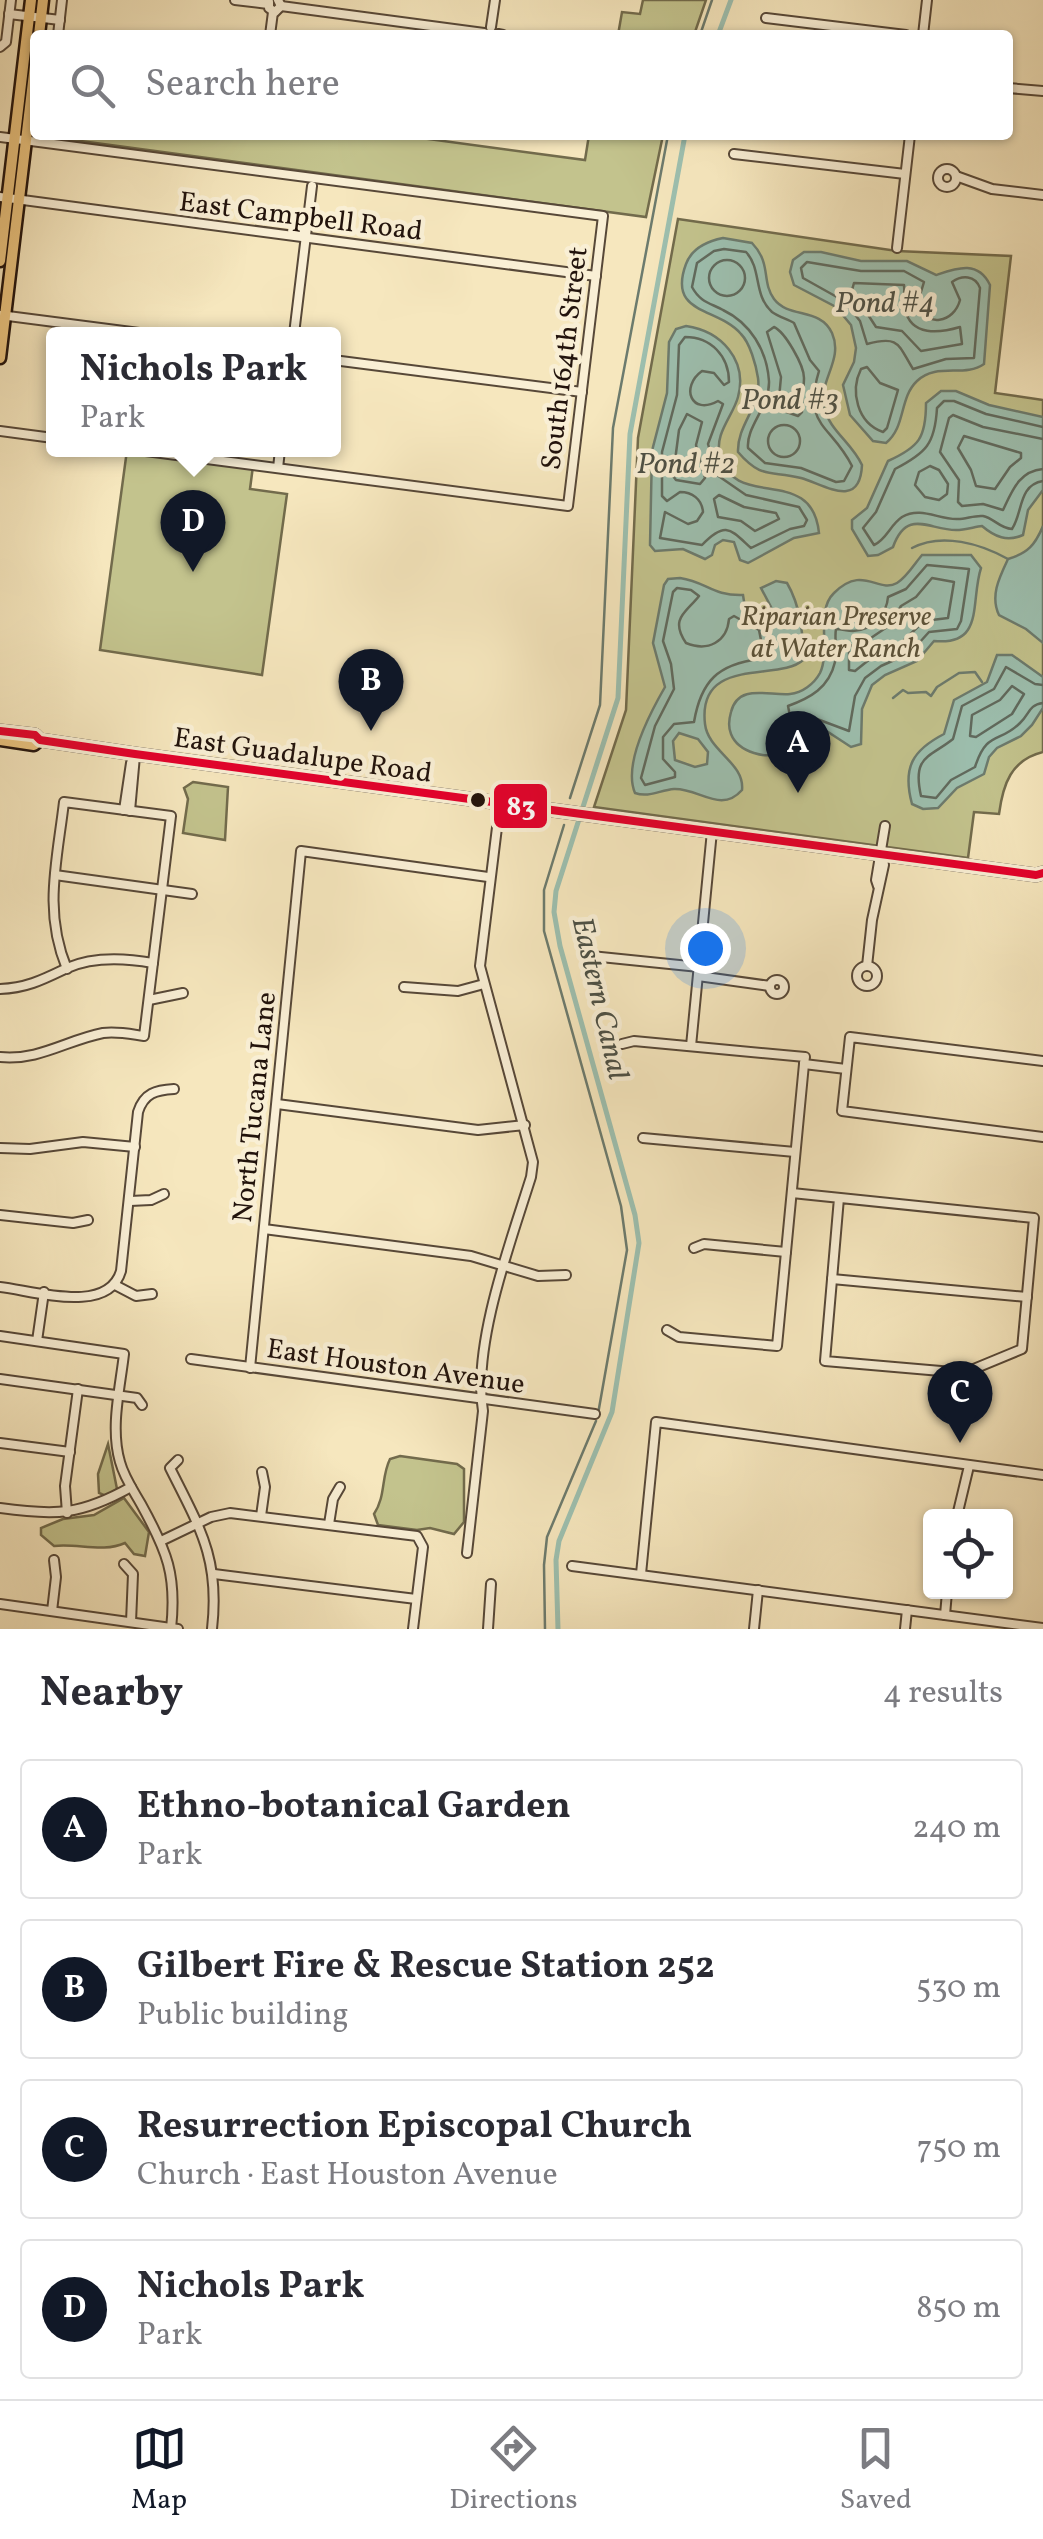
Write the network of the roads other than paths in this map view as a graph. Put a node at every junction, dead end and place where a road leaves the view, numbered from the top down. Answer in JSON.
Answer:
{"nodes":[{"id":1,"x":11,"y":0,"type":"edge"},
{"id":2,"x":31,"y":0,"type":"edge"},
{"id":3,"x":43,"y":0,"type":"edge"},
{"id":4,"x":62,"y":0,"type":"edge"},
{"id":5,"x":234,"y":0,"type":"edge"},
{"id":6,"x":495,"y":0,"type":"edge"},
{"id":7,"x":927,"y":0,"type":"edge"},
{"id":8,"x":274,"y":4,"type":"edge"},
{"id":9,"x":10,"y":14,"type":"junction"},
{"id":10,"x":35,"y":17,"type":"junction"},
{"id":11,"x":766,"y":18,"type":"dead end"},
{"id":12,"x":60,"y":20,"type":"junction"},
{"id":13,"x":33,"y":30,"type":"edge"},
{"id":14,"x":37,"y":30,"type":"edge"},
{"id":15,"x":59,"y":30,"type":"edge"},
{"id":16,"x":271,"y":30,"type":"edge"},
{"id":17,"x":470,"y":30,"type":"edge"},
{"id":18,"x":493,"y":30,"type":"edge"},
{"id":19,"x":865,"y":30,"type":"edge"},
{"id":20,"x":924,"y":30,"type":"edge"},
{"id":21,"x":2,"y":47,"type":"edge"},
{"id":22,"x":30,"y":58,"type":"edge"},
{"id":23,"x":1013,"y":88,"type":"edge"},
{"id":24,"x":30,"y":89,"type":"edge"},
{"id":25,"x":1043,"y":91,"type":"edge"},
{"id":26,"x":0,"y":137,"type":"edge"},
{"id":27,"x":20,"y":139,"type":"junction"},
{"id":28,"x":909,"y":140,"type":"edge"},
{"id":29,"x":734,"y":154,"type":"dead end"},
{"id":30,"x":906,"y":174,"type":"junction"},
{"id":31,"x":956,"y":176,"type":"dead end"},
{"id":32,"x":1043,"y":180,"type":"edge"},
{"id":33,"x":312,"y":186,"type":"dead end"},
{"id":34,"x":1042,"y":195,"type":"edge"},
{"id":35,"x":9,"y":199,"type":"edge"},
{"id":36,"x":305,"y":238,"type":"junction"},
{"id":37,"x":897,"y":248,"type":"dead end"},
{"id":38,"x":0,"y":261,"type":"edge"},
{"id":39,"x":596,"y":276,"type":"junction"},
{"id":40,"x":3,"y":315,"type":"edge"},
{"id":41,"x":94,"y":327,"type":"edge"},
{"id":42,"x":295,"y":327,"type":"edge"},
{"id":43,"x":0,"y":358,"type":"edge"},
{"id":44,"x":341,"y":361,"type":"edge"},
{"id":45,"x":582,"y":392,"type":"junction"},
{"id":46,"x":0,"y":431,"type":"edge"},
{"id":47,"x":46,"y":437,"type":"edge"},
{"id":48,"x":192,"y":457,"type":"edge"},
{"id":49,"x":279,"y":457,"type":"edge"},
{"id":50,"x":278,"y":468,"type":"junction"},
{"id":51,"x":0,"y":730,"type":"edge"},
{"id":52,"x":0,"y":740,"type":"edge"},
{"id":53,"x":40,"y":740,"type":"junction"},
{"id":54,"x":135,"y":754,"type":"junction"},
{"id":55,"x":500,"y":803,"type":"junction"},
{"id":56,"x":127,"y":810,"type":"junction"},
{"id":57,"x":885,"y":826,"type":"dead end"},
{"id":58,"x":712,"y":832,"type":"junction"},
{"id":59,"x":882,"y":854,"type":"junction"},
{"id":60,"x":55,"y":875,"type":"junction"},
{"id":61,"x":1041,"y":876,"type":"edge"},
{"id":62,"x":488,"y":878,"type":"junction"},
{"id":63,"x":162,"y":890,"type":"junction"},
{"id":64,"x":192,"y":894,"type":"dead end"},
{"id":65,"x":592,"y":956,"type":"dead end"},
{"id":66,"x":153,"y":963,"type":"junction"},
{"id":67,"x":868,"y":966,"type":"dead end"},
{"id":68,"x":66,"y":969,"type":"junction"},
{"id":69,"x":698,"y":972,"type":"junction"},
{"id":70,"x":484,"y":984,"type":"junction"},
{"id":71,"x":770,"y":986,"type":"dead end"},
{"id":72,"x":404,"y":987,"type":"dead end"},
{"id":73,"x":0,"y":988,"type":"edge"},
{"id":74,"x":183,"y":993,"type":"dead end"},
{"id":75,"x":148,"y":1000,"type":"junction"},
{"id":76,"x":622,"y":1044,"type":"dead end"},
{"id":77,"x":691,"y":1046,"type":"junction"},
{"id":78,"x":0,"y":1057,"type":"edge"},
{"id":79,"x":1043,"y":1061,"type":"edge"},
{"id":80,"x":804,"y":1064,"type":"junction"},
{"id":81,"x":846,"y":1068,"type":"junction"},
{"id":82,"x":174,"y":1088,"type":"dead end"},
{"id":83,"x":277,"y":1104,"type":"junction"},
{"id":84,"x":525,"y":1124,"type":"junction"},
{"id":85,"x":1043,"y":1137,"type":"edge"},
{"id":86,"x":643,"y":1138,"type":"dead end"},
{"id":87,"x":135,"y":1147,"type":"junction"},
{"id":88,"x":0,"y":1148,"type":"edge"},
{"id":89,"x":795,"y":1152,"type":"junction"},
{"id":90,"x":164,"y":1194,"type":"dead end"},
{"id":91,"x":792,"y":1194,"type":"junction"},
{"id":92,"x":838,"y":1198,"type":"junction"},
{"id":93,"x":130,"y":1201,"type":"junction"},
{"id":94,"x":0,"y":1215,"type":"edge"},
{"id":95,"x":88,"y":1220,"type":"dead end"},
{"id":96,"x":264,"y":1229,"type":"junction"},
{"id":97,"x":694,"y":1248,"type":"dead end"},
{"id":98,"x":786,"y":1252,"type":"junction"},
{"id":99,"x":504,"y":1265,"type":"junction"},
{"id":100,"x":1043,"y":1266,"type":"edge"},
{"id":101,"x":1029,"y":1269,"type":"junction"},
{"id":102,"x":566,"y":1275,"type":"dead end"},
{"id":103,"x":1043,"y":1275,"type":"edge"},
{"id":104,"x":832,"y":1279,"type":"junction"},
{"id":105,"x":115,"y":1285,"type":"junction"},
{"id":106,"x":0,"y":1287,"type":"edge"},
{"id":107,"x":44,"y":1292,"type":"junction"},
{"id":108,"x":152,"y":1294,"type":"dead end"},
{"id":109,"x":1026,"y":1298,"type":"junction"},
{"id":110,"x":667,"y":1330,"type":"dead end"},
{"id":111,"x":0,"y":1336,"type":"edge"},
{"id":112,"x":38,"y":1341,"type":"junction"},
{"id":113,"x":190,"y":1359,"type":"dead end"},
{"id":114,"x":250,"y":1368,"type":"junction"},
{"id":115,"x":0,"y":1378,"type":"edge"},
{"id":116,"x":78,"y":1389,"type":"junction"},
{"id":117,"x":119,"y":1395,"type":"junction"},
{"id":118,"x":480,"y":1398,"type":"junction"},
{"id":119,"x":142,"y":1406,"type":"dead end"},
{"id":120,"x":595,"y":1414,"type":"dead end"},
{"id":121,"x":0,"y":1443,"type":"edge"},
{"id":122,"x":70,"y":1452,"type":"junction"},
{"id":123,"x":178,"y":1460,"type":"dead end"},
{"id":124,"x":969,"y":1466,"type":"junction"},
{"id":125,"x":262,"y":1472,"type":"dead end"},
{"id":126,"x":1043,"y":1475,"type":"edge"},
{"id":127,"x":131,"y":1487,"type":"junction"},
{"id":128,"x":340,"y":1487,"type":"dead end"},
{"id":129,"x":0,"y":1508,"type":"edge"},
{"id":130,"x":959,"y":1509,"type":"edge"},
{"id":131,"x":68,"y":1513,"type":"junction"},
{"id":132,"x":261,"y":1516,"type":"junction"},
{"id":133,"x":197,"y":1522,"type":"junction"},
{"id":134,"x":329,"y":1524,"type":"junction"},
{"id":135,"x":161,"y":1541,"type":"junction"},
{"id":136,"x":468,"y":1553,"type":"dead end"},
{"id":137,"x":54,"y":1560,"type":"dead end"},
{"id":138,"x":124,"y":1564,"type":"dead end"},
{"id":139,"x":572,"y":1566,"type":"dead end"},
{"id":140,"x":214,"y":1574,"type":"junction"},
{"id":141,"x":641,"y":1574,"type":"junction"},
{"id":142,"x":491,"y":1584,"type":"dead end"},
{"id":143,"x":758,"y":1590,"type":"junction"},
{"id":144,"x":416,"y":1599,"type":"junction"},
{"id":145,"x":946,"y":1599,"type":"edge"},
{"id":146,"x":0,"y":1604,"type":"edge"},
{"id":147,"x":906,"y":1610,"type":"junction"},
{"id":148,"x":52,"y":1611,"type":"junction"},
{"id":149,"x":945,"y":1616,"type":"junction"},
{"id":150,"x":131,"y":1622,"type":"junction"},
{"id":151,"x":1043,"y":1628,"type":"edge"},
{"id":152,"x":173,"y":1629,"type":"edge"},
{"id":153,"x":212,"y":1629,"type":"edge"},
{"id":154,"x":413,"y":1629,"type":"edge"},
{"id":155,"x":488,"y":1629,"type":"edge"},
{"id":156,"x":754,"y":1629,"type":"edge"},
{"id":157,"x":905,"y":1629,"type":"edge"}],
"edges":[{"from":1,"to":9,"type":"street"},
{"from":2,"to":10,"type":"main road"},
{"from":3,"to":10,"type":"main road"},
{"from":4,"to":12,"type":"street"},
{"from":5,"to":8,"type":"street"},
{"from":6,"to":18,"type":"street"},
{"from":7,"to":20,"type":"street"},
{"from":8,"to":16,"type":"street"},
{"from":8,"to":17,"type":"street"},
{"from":9,"to":10,"type":"street"},
{"from":9,"to":21,"type":"street"},
{"from":10,"to":12,"type":"street"},
{"from":10,"to":13,"type":"main road"},
{"from":10,"to":14,"type":"main road"},
{"from":11,"to":19,"type":"street"},
{"from":12,"to":15,"type":"street"},
{"from":22,"to":27,"type":"main road"},
{"from":23,"to":25,"type":"street"},
{"from":24,"to":27,"type":"main road"},
{"from":26,"to":27,"type":"street"},
{"from":27,"to":35,"type":"main road"},
{"from":27,"to":39,"type":"street","name":"South 164th Street"},
{"from":28,"to":30,"type":"street"},
{"from":29,"to":30,"type":"street"},
{"from":30,"to":37,"type":"street"},
{"from":31,"to":34,"type":"street"},
{"from":32,"to":34,"type":"street"},
{"from":33,"to":36,"type":"street"},
{"from":35,"to":36,"type":"street","name":"East Campbell Road"},
{"from":35,"to":38,"type":"main road"},
{"from":35,"to":40,"type":"main road"},
{"from":36,"to":39,"type":"street","name":"East Campbell Road"},
{"from":36,"to":42,"type":"street"},
{"from":39,"to":45,"type":"street","name":"South 164th Street"},
{"from":40,"to":41,"type":"street"},
{"from":40,"to":43,"type":"main road"},
{"from":44,"to":45,"type":"street"},
{"from":45,"to":50,"type":"street","name":"South 164th Street"},
{"from":46,"to":47,"type":"street"},
{"from":48,"to":50,"type":"street"},
{"from":49,"to":50,"type":"street"},
{"from":51,"to":53,"type":"main road","name":"East Guadalupe Road"},
{"from":52,"to":53,"type":"main road","name":"East Guadalupe Road"},
{"from":53,"to":54,"type":"main road","name":"East Guadalupe Road"},
{"from":54,"to":55,"type":"main road","name":"East Guadalupe Road"},
{"from":54,"to":56,"type":"street"},
{"from":55,"to":58,"type":"main road","name":"East Guadalupe Road"},
{"from":55,"to":62,"type":"street"},
{"from":56,"to":60,"type":"street"},
{"from":56,"to":63,"type":"street"},
{"from":57,"to":59,"type":"street"},
{"from":58,"to":59,"type":"main road","name":"East Guadalupe Road"},
{"from":58,"to":69,"type":"street"},
{"from":59,"to":61,"type":"main road","name":"East Guadalupe Road"},
{"from":59,"to":67,"type":"street"},
{"from":60,"to":63,"type":"street"},
{"from":60,"to":68,"type":"street"},
{"from":62,"to":70,"type":"street"},
{"from":62,"to":83,"type":"street","name":"North Tucana Lane"},
{"from":63,"to":64,"type":"street"},
{"from":63,"to":66,"type":"street"},
{"from":65,"to":69,"type":"street"},
{"from":66,"to":68,"type":"street"},
{"from":66,"to":75,"type":"street"},
{"from":68,"to":73,"type":"street"},
{"from":69,"to":71,"type":"street"},
{"from":69,"to":77,"type":"street"},
{"from":70,"to":72,"type":"street"},
{"from":70,"to":84,"type":"street"},
{"from":74,"to":75,"type":"street"},
{"from":75,"to":78,"type":"street"},
{"from":76,"to":77,"type":"street"},
{"from":77,"to":80,"type":"street"},
{"from":79,"to":81,"type":"street"},
{"from":80,"to":81,"type":"street"},
{"from":80,"to":89,"type":"street"},
{"from":81,"to":85,"type":"street"},
{"from":82,"to":87,"type":"street"},
{"from":83,"to":84,"type":"street"},
{"from":83,"to":96,"type":"street","name":"North Tucana Lane"},
{"from":84,"to":99,"type":"street"},
{"from":86,"to":89,"type":"street"},
{"from":87,"to":88,"type":"street"},
{"from":87,"to":93,"type":"street"},
{"from":89,"to":91,"type":"street"},
{"from":90,"to":93,"type":"street"},
{"from":91,"to":92,"type":"street"},
{"from":91,"to":98,"type":"street"},
{"from":92,"to":101,"type":"street"},
{"from":92,"to":104,"type":"street"},
{"from":93,"to":105,"type":"street"},
{"from":94,"to":95,"type":"street"},
{"from":96,"to":99,"type":"street"},
{"from":96,"to":114,"type":"street","name":"North Tucana Lane"},
{"from":97,"to":98,"type":"street"},
{"from":98,"to":110,"type":"street"},
{"from":99,"to":102,"type":"street"},
{"from":99,"to":118,"type":"street"},
{"from":100,"to":101,"type":"street"},
{"from":101,"to":103,"type":"street"},
{"from":101,"to":109,"type":"street"},
{"from":104,"to":109,"type":"street"},
{"from":104,"to":109,"type":"street"},
{"from":105,"to":107,"type":"street"},
{"from":105,"to":108,"type":"street"},
{"from":106,"to":107,"type":"street"},
{"from":107,"to":112,"type":"street"},
{"from":111,"to":112,"type":"street"},
{"from":112,"to":117,"type":"street"},
{"from":113,"to":114,"type":"street","name":"East Houston Avenue"},
{"from":114,"to":118,"type":"street","name":"East Houston Avenue"},
{"from":115,"to":116,"type":"street"},
{"from":116,"to":117,"type":"street"},
{"from":116,"to":122,"type":"street"},
{"from":117,"to":119,"type":"street"},
{"from":117,"to":127,"type":"street"},
{"from":118,"to":120,"type":"street","name":"East Houston Avenue"},
{"from":118,"to":136,"type":"street"},
{"from":121,"to":122,"type":"street"},
{"from":122,"to":131,"type":"street"},
{"from":123,"to":133,"type":"street"},
{"from":124,"to":126,"type":"street"},
{"from":124,"to":130,"type":"street"},
{"from":124,"to":141,"type":"street"},
{"from":125,"to":132,"type":"street"},
{"from":127,"to":131,"type":"street"},
{"from":127,"to":135,"type":"street"},
{"from":128,"to":134,"type":"street"},
{"from":129,"to":131,"type":"street"},
{"from":132,"to":133,"type":"street"},
{"from":132,"to":134,"type":"street"},
{"from":133,"to":135,"type":"street"},
{"from":133,"to":140,"type":"street"},
{"from":134,"to":144,"type":"street"},
{"from":135,"to":152,"type":"street"},
{"from":137,"to":148,"type":"street"},
{"from":138,"to":150,"type":"street"},
{"from":139,"to":141,"type":"street"},
{"from":140,"to":144,"type":"street"},
{"from":140,"to":153,"type":"street"},
{"from":141,"to":143,"type":"street"},
{"from":142,"to":155,"type":"street"},
{"from":143,"to":147,"type":"street"},
{"from":143,"to":156,"type":"street"},
{"from":144,"to":154,"type":"street"},
{"from":145,"to":149,"type":"street"},
{"from":146,"to":148,"type":"street"},
{"from":147,"to":149,"type":"street"},
{"from":147,"to":157,"type":"street"},
{"from":148,"to":150,"type":"street"},
{"from":149,"to":151,"type":"street"},
{"from":150,"to":152,"type":"street"}]}
